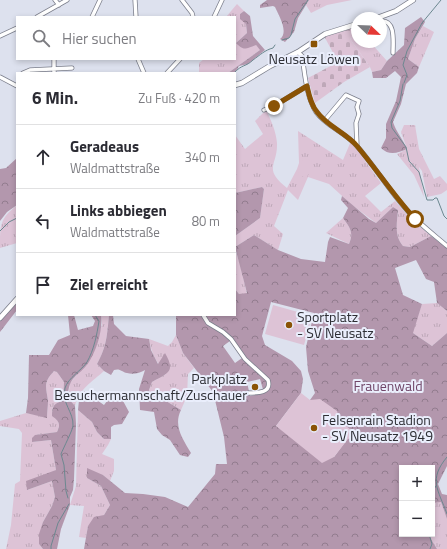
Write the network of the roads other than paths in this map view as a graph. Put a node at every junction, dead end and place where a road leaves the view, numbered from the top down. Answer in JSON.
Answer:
{"nodes":[{"id":1,"x":55,"y":0,"type":"edge"},
{"id":2,"x":67,"y":0,"type":"edge"},
{"id":3,"x":100,"y":0,"type":"edge"},
{"id":4,"x":135,"y":0,"type":"edge"},
{"id":5,"x":182,"y":0,"type":"edge"},
{"id":6,"x":222,"y":0,"type":"edge"},
{"id":7,"x":413,"y":0,"type":"edge"},
{"id":8,"x":59,"y":5,"type":"junction"},
{"id":9,"x":387,"y":14,"type":"edge"},
{"id":10,"x":39,"y":16,"type":"edge"},
{"id":11,"x":92,"y":16,"type":"edge"},
{"id":12,"x":136,"y":16,"type":"edge"},
{"id":13,"x":193,"y":16,"type":"edge"},
{"id":14,"x":214,"y":16,"type":"edge"},
{"id":15,"x":387,"y":21,"type":"edge"},
{"id":16,"x":351,"y":26,"type":"edge"},
{"id":17,"x":16,"y":28,"type":"edge"},
{"id":18,"x":0,"y":36,"type":"edge"},
{"id":19,"x":298,"y":52,"type":"junction"},
{"id":20,"x":393,"y":53,"type":"dead end"},
{"id":21,"x":54,"y":60,"type":"edge"},
{"id":22,"x":138,"y":60,"type":"edge"},
{"id":23,"x":179,"y":60,"type":"edge"},
{"id":24,"x":72,"y":68,"type":"dead end"},
{"id":25,"x":25,"y":72,"type":"edge"},
{"id":26,"x":36,"y":72,"type":"edge"},
{"id":27,"x":54,"y":72,"type":"edge"},
{"id":28,"x":144,"y":72,"type":"edge"},
{"id":29,"x":168,"y":72,"type":"edge"},
{"id":30,"x":0,"y":77,"type":"edge"},
{"id":31,"x":16,"y":85,"type":"edge"},
{"id":32,"x":236,"y":85,"type":"edge"},
{"id":33,"x":307,"y":86,"type":"junction"},
{"id":34,"x":264,"y":110,"type":"dead end"},
{"id":35,"x":325,"y":120,"type":"junction"},
{"id":36,"x":357,"y":146,"type":"junction"},
{"id":37,"x":447,"y":246,"type":"edge"},
{"id":38,"x":16,"y":300,"type":"edge"},
{"id":39,"x":204,"y":316,"type":"edge"},
{"id":40,"x":0,"y":318,"type":"edge"},
{"id":41,"x":248,"y":393,"type":"dead end"}],
"edges":[{"from":1,"to":8,"type":"street"},
{"from":2,"to":8,"type":"street"},
{"from":3,"to":11,"type":"street"},
{"from":4,"to":12,"type":"street"},
{"from":5,"to":13,"type":"street"},
{"from":6,"to":14,"type":"street"},
{"from":7,"to":9,"type":"main road"},
{"from":8,"to":10,"type":"street"},
{"from":15,"to":20,"type":"street"},
{"from":16,"to":19,"type":"main road"},
{"from":17,"to":18,"type":"street"},
{"from":19,"to":32,"type":"main road"},
{"from":19,"to":33,"type":"street"},
{"from":21,"to":27,"type":"street"},
{"from":22,"to":28,"type":"street"},
{"from":23,"to":29,"type":"street"},
{"from":24,"to":27,"type":"street"},
{"from":25,"to":26,"type":"street"},
{"from":26,"to":27,"type":"street"},
{"from":30,"to":31,"type":"street"},
{"from":33,"to":34,"type":"street"},
{"from":33,"to":35,"type":"street"},
{"from":35,"to":36,"type":"street"},
{"from":35,"to":36,"type":"street"},
{"from":36,"to":37,"type":"street"},
{"from":38,"to":40,"type":"main road"},
{"from":39,"to":41,"type":"street"}]}
